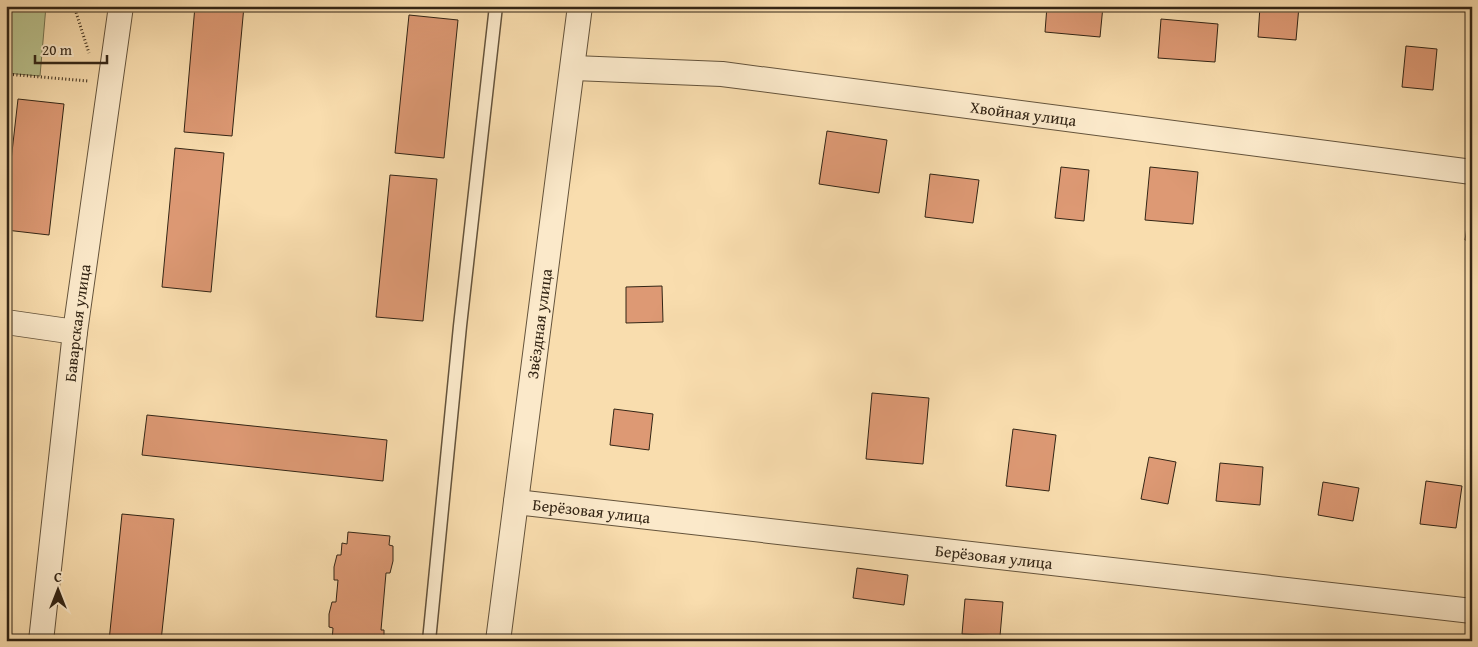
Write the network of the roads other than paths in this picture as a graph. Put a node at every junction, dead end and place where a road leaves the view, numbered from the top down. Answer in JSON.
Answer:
{"nodes":[{"id":1,"x":121,"y":6,"type":"edge"},
{"id":2,"x":496,"y":6,"type":"edge"},
{"id":3,"x":580,"y":6,"type":"edge"},
{"id":4,"x":574,"y":68,"type":"junction"},
{"id":5,"x":1472,"y":172,"type":"edge"},
{"id":6,"x":6,"y":322,"type":"edge"},
{"id":7,"x":75,"y":332,"type":"junction"},
{"id":8,"x":516,"y":502,"type":"junction"},
{"id":9,"x":1472,"y":611,"type":"edge"},
{"id":10,"x":41,"y":641,"type":"edge"},
{"id":11,"x":429,"y":641,"type":"edge"},
{"id":12,"x":498,"y":641,"type":"edge"}],
"edges":[{"from":1,"to":7,"type":"street","name":"Баварская улица"},
{"from":2,"to":11,"type":"lane"},
{"from":3,"to":4,"type":"street","name":"Звёздная улица"},
{"from":4,"to":5,"type":"street","name":"Хвойная улица"},
{"from":4,"to":8,"type":"street","name":"Звёздная улица"},
{"from":6,"to":7,"type":"street"},
{"from":7,"to":10,"type":"street","name":"Баварская улица"},
{"from":8,"to":9,"type":"street","name":"Берёзовая улица"},
{"from":8,"to":12,"type":"street","name":"Звёздная улица"}]}
